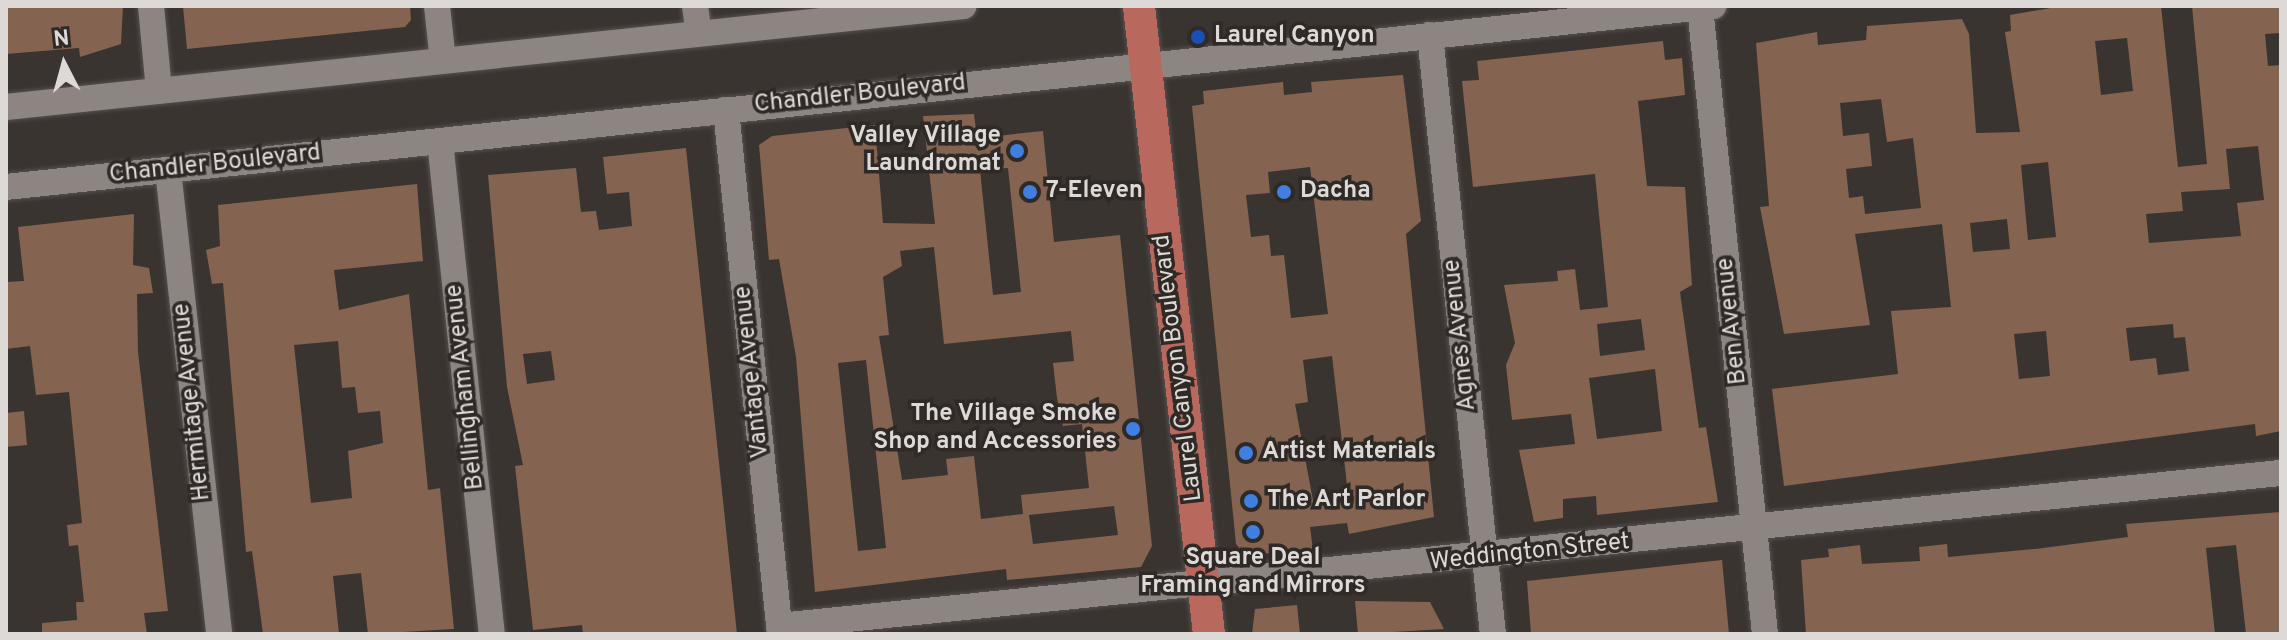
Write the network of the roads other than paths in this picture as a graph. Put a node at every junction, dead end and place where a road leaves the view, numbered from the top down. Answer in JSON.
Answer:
{"nodes":[{"id":1,"x":151,"y":6,"type":"edge"},
{"id":2,"x":437,"y":6,"type":"edge"},
{"id":3,"x":695,"y":6,"type":"edge"},
{"id":4,"x":964,"y":6,"type":"edge"},
{"id":5,"x":1139,"y":6,"type":"edge"},
{"id":6,"x":1707,"y":7,"type":"edge"},
{"id":7,"x":699,"y":33,"type":"junction"},
{"id":8,"x":1430,"y":35,"type":"junction"},
{"id":9,"x":443,"y":61,"type":"junction"},
{"id":10,"x":1144,"y":63,"type":"junction"},
{"id":11,"x":159,"y":91,"type":"junction"},
{"id":12,"x":6,"y":107,"type":"edge"},
{"id":13,"x":726,"y":110,"type":"junction"},
{"id":14,"x":440,"y":141,"type":"junction"},
{"id":15,"x":168,"y":170,"type":"junction"},
{"id":16,"x":6,"y":187,"type":"edge"},
{"id":17,"x":2281,"y":473,"type":"edge"},
{"id":18,"x":1754,"y":529,"type":"junction"},
{"id":19,"x":1484,"y":558,"type":"junction"},
{"id":20,"x":1204,"y":586,"type":"junction"},
{"id":21,"x":779,"y":630,"type":"edge"},
{"id":22,"x":219,"y":634,"type":"edge"},
{"id":23,"x":492,"y":634,"type":"edge"},
{"id":24,"x":1209,"y":634,"type":"edge"},
{"id":25,"x":1493,"y":634,"type":"edge"},
{"id":26,"x":1765,"y":634,"type":"edge"}],
"edges":[{"from":1,"to":11,"type":"street"},
{"from":2,"to":9,"type":"street"},
{"from":3,"to":7,"type":"street"},
{"from":4,"to":7,"type":"street"},
{"from":5,"to":10,"type":"main road","name":"Laurel Canyon Boulevard"},
{"from":6,"to":8,"type":"street","name":"Chandler Boulevard"},
{"from":6,"to":18,"type":"street","name":"Ben Avenue"},
{"from":7,"to":9,"type":"street"},
{"from":8,"to":10,"type":"street","name":"Chandler Boulevard"},
{"from":8,"to":19,"type":"street","name":"Agnes Avenue"},
{"from":9,"to":11,"type":"street"},
{"from":10,"to":13,"type":"street","name":"Chandler Boulevard"},
{"from":10,"to":20,"type":"main road","name":"Laurel Canyon Boulevard"},
{"from":11,"to":12,"type":"street"},
{"from":13,"to":14,"type":"street","name":"Chandler Boulevard"},
{"from":13,"to":21,"type":"street","name":"Vantage Avenue"},
{"from":14,"to":15,"type":"street","name":"Chandler Boulevard"},
{"from":14,"to":23,"type":"street","name":"Bellingham Avenue"},
{"from":15,"to":16,"type":"street","name":"Chandler Boulevard"},
{"from":15,"to":22,"type":"street","name":"Hermitage Avenue"},
{"from":17,"to":18,"type":"street","name":"Weddington Street"},
{"from":18,"to":19,"type":"street","name":"Weddington Street"},
{"from":18,"to":26,"type":"street","name":"Ben Avenue"},
{"from":19,"to":20,"type":"street","name":"Weddington Street"},
{"from":19,"to":25,"type":"street","name":"Agnes Avenue"},
{"from":20,"to":21,"type":"street","name":"Weddington Street"},
{"from":20,"to":24,"type":"main road","name":"Laurel Canyon Boulevard"}]}
